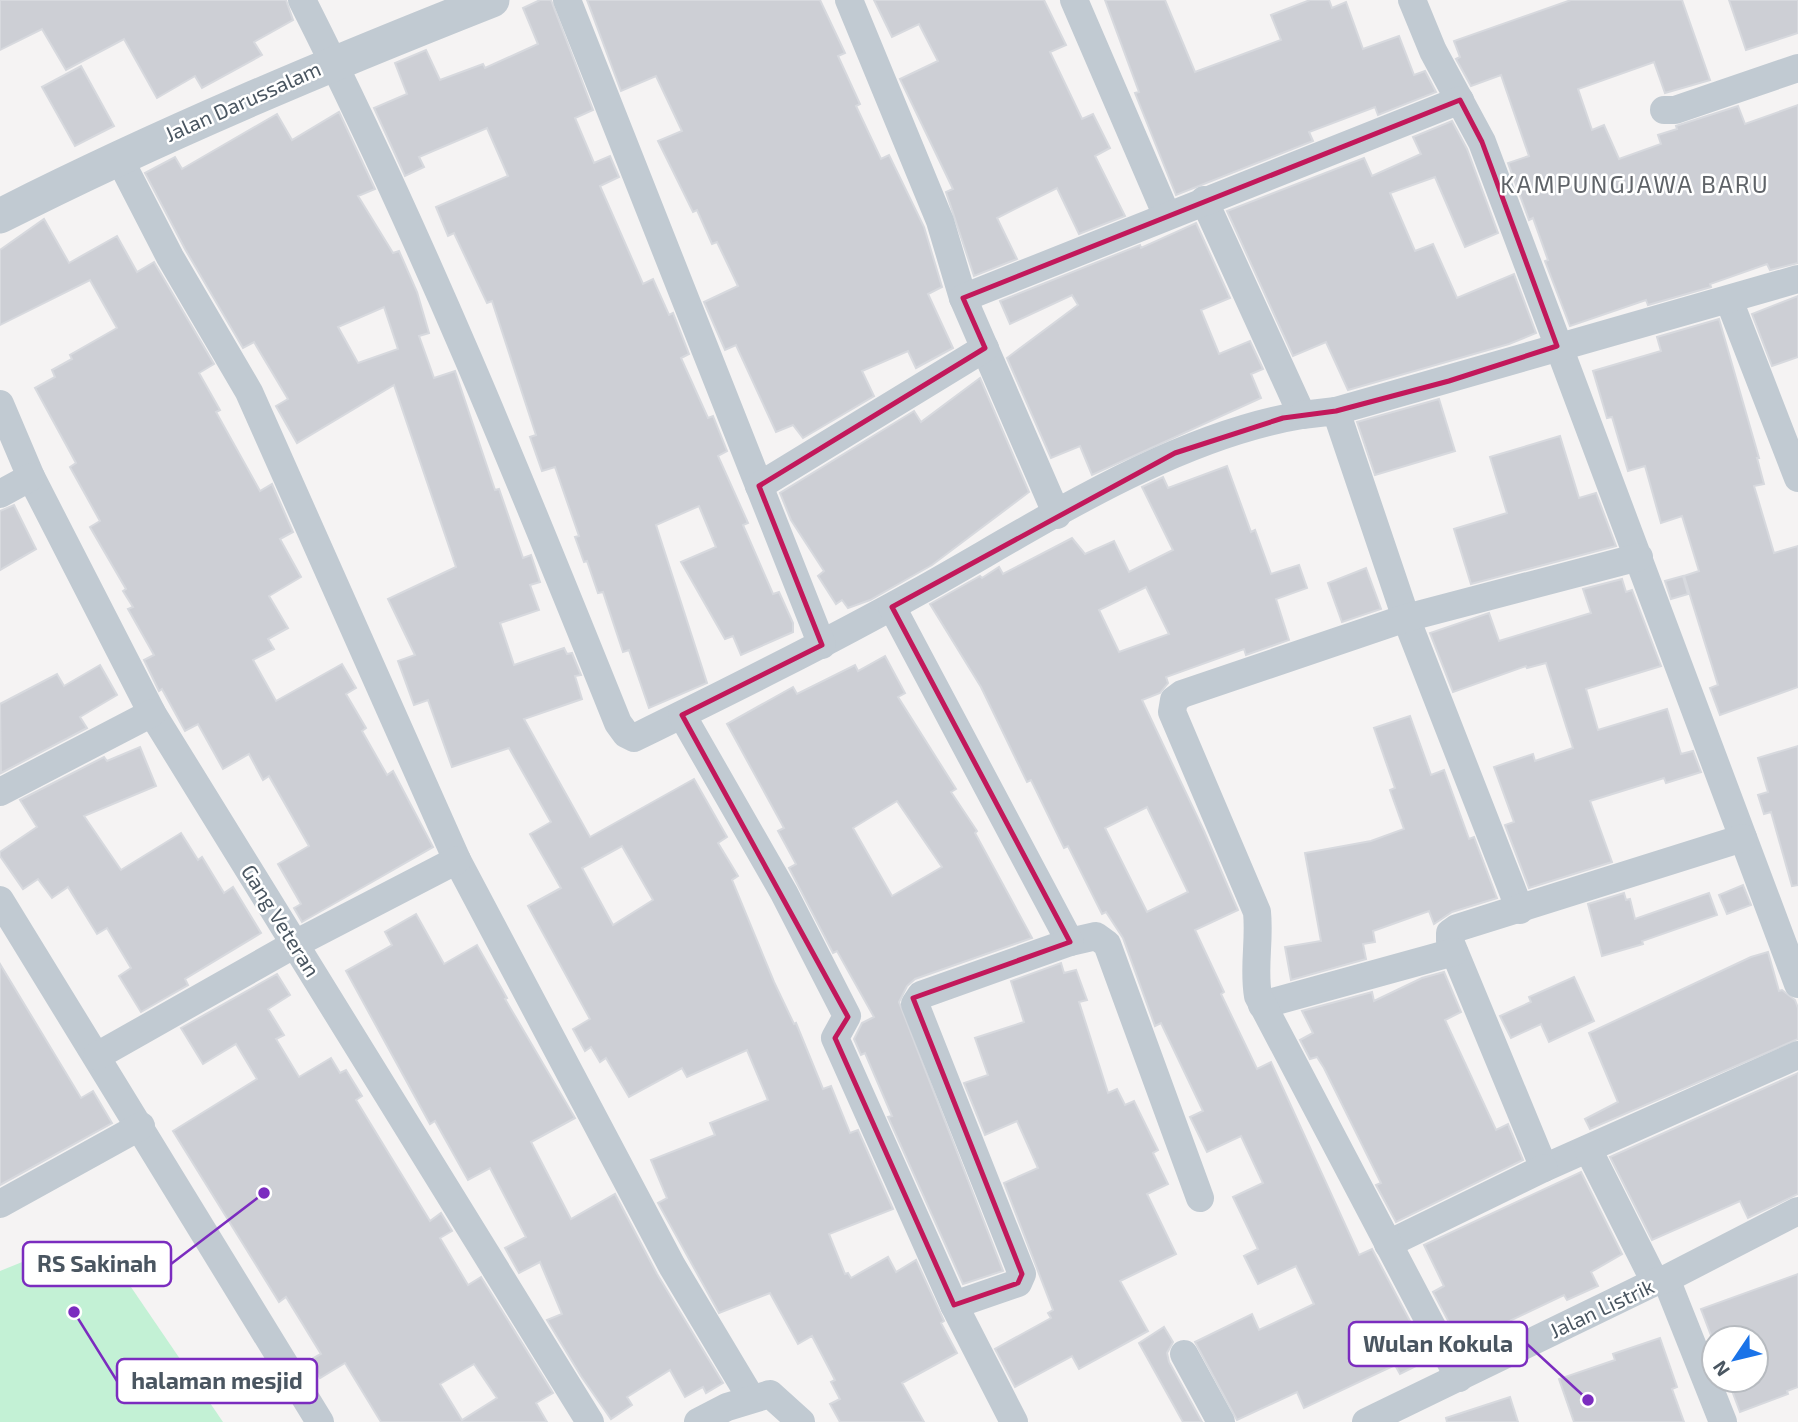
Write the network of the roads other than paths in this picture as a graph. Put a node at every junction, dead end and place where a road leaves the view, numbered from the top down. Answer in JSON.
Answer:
{"nodes":[{"id":1,"x":302,"y":0,"type":"edge"},
{"id":2,"x":492,"y":0,"type":"edge"},
{"id":3,"x":567,"y":0,"type":"edge"},
{"id":4,"x":849,"y":0,"type":"edge"},
{"id":5,"x":1074,"y":0,"type":"edge"},
{"id":6,"x":1412,"y":0,"type":"edge"},
{"id":7,"x":333,"y":62,"type":"junction"},
{"id":8,"x":1798,"y":68,"type":"edge"},
{"id":9,"x":1460,"y":100,"type":"junction"},
{"id":10,"x":1664,"y":110,"type":"dead end"},
{"id":11,"x":118,"y":156,"type":"junction"},
{"id":12,"x":1204,"y":200,"type":"junction"},
{"id":13,"x":0,"y":216,"type":"edge"},
{"id":14,"x":1167,"y":216,"type":"junction"},
{"id":15,"x":1798,"y":279,"type":"edge"},
{"id":16,"x":964,"y":298,"type":"junction"},
{"id":17,"x":1729,"y":300,"type":"junction"},
{"id":18,"x":1558,"y":346,"type":"junction"},
{"id":19,"x":985,"y":348,"type":"junction"},
{"id":20,"x":0,"y":404,"type":"edge"},
{"id":21,"x":1336,"y":411,"type":"junction"},
{"id":22,"x":1302,"y":415,"type":"junction"},
{"id":23,"x":31,"y":477,"type":"junction"},
{"id":24,"x":1798,"y":478,"type":"edge"},
{"id":25,"x":759,"y":486,"type":"junction"},
{"id":26,"x":0,"y":494,"type":"edge"},
{"id":27,"x":1057,"y":514,"type":"junction"},
{"id":28,"x":1639,"y":557,"type":"junction"},
{"id":29,"x":892,"y":607,"type":"junction"},
{"id":30,"x":1406,"y":618,"type":"junction"},
{"id":31,"x":822,"y":645,"type":"junction"},
{"id":32,"x":152,"y":713,"type":"junction"},
{"id":33,"x":682,"y":715,"type":"junction"},
{"id":34,"x":0,"y":792,"type":"edge"},
{"id":35,"x":1743,"y":838,"type":"junction"},
{"id":36,"x":457,"y":860,"type":"junction"},
{"id":37,"x":0,"y":900,"type":"edge"},
{"id":38,"x":1520,"y":910,"type":"junction"},
{"id":39,"x":1070,"y":942,"type":"junction"},
{"id":40,"x":295,"y":944,"type":"junction"},
{"id":41,"x":1454,"y":952,"type":"junction"},
{"id":42,"x":1798,"y":984,"type":"edge"},
{"id":43,"x":1262,"y":1005,"type":"junction"},
{"id":44,"x":1798,"y":1055,"type":"edge"},
{"id":45,"x":97,"y":1056,"type":"junction"},
{"id":46,"x":141,"y":1126,"type":"junction"},
{"id":47,"x":1588,"y":1149,"type":"junction"},
{"id":48,"x":1544,"y":1168,"type":"junction"},
{"id":49,"x":1200,"y":1198,"type":"dead end"},
{"id":50,"x":0,"y":1204,"type":"edge"},
{"id":51,"x":1798,"y":1212,"type":"edge"},
{"id":52,"x":1388,"y":1244,"type":"junction"},
{"id":53,"x":1660,"y":1281,"type":"junction"},
{"id":54,"x":954,"y":1305,"type":"junction"},
{"id":55,"x":1184,"y":1354,"type":"dead end"},
{"id":56,"x":1459,"y":1378,"type":"junction"},
{"id":57,"x":751,"y":1398,"type":"junction"},
{"id":58,"x":1375,"y":1420,"type":"edge"},
{"id":59,"x":320,"y":1422,"type":"edge"},
{"id":60,"x":590,"y":1422,"type":"edge"},
{"id":61,"x":698,"y":1422,"type":"edge"},
{"id":62,"x":801,"y":1422,"type":"edge"},
{"id":63,"x":1014,"y":1422,"type":"edge"},
{"id":64,"x":1221,"y":1422,"type":"edge"},
{"id":65,"x":1723,"y":1422,"type":"edge"}],
"edges":[{"from":1,"to":7,"type":"street"},
{"from":2,"to":7,"type":"street","name":"Jalan Darussalam"},
{"from":3,"to":25,"type":"street"},
{"from":4,"to":16,"type":"street"},
{"from":5,"to":14,"type":"street"},
{"from":6,"to":9,"type":"street"},
{"from":7,"to":11,"type":"street","name":"Jalan Darussalam"},
{"from":7,"to":33,"type":"street"},
{"from":8,"to":10,"type":"street"},
{"from":9,"to":12,"type":"street"},
{"from":9,"to":18,"type":"street"},
{"from":11,"to":13,"type":"street","name":"Jalan Darussalam"},
{"from":11,"to":36,"type":"street"},
{"from":12,"to":14,"type":"street"},
{"from":12,"to":22,"type":"street"},
{"from":14,"to":16,"type":"street"},
{"from":15,"to":17,"type":"street"},
{"from":16,"to":19,"type":"street"},
{"from":17,"to":18,"type":"street"},
{"from":17,"to":24,"type":"street"},
{"from":18,"to":21,"type":"street"},
{"from":18,"to":28,"type":"street"},
{"from":19,"to":25,"type":"street"},
{"from":19,"to":27,"type":"street"},
{"from":20,"to":23,"type":"street","name":"Gang Veteran"},
{"from":21,"to":22,"type":"street"},
{"from":21,"to":30,"type":"street"},
{"from":22,"to":27,"type":"street"},
{"from":23,"to":26,"type":"street"},
{"from":23,"to":32,"type":"street","name":"Gang Veteran"},
{"from":25,"to":31,"type":"street"},
{"from":27,"to":29,"type":"street"},
{"from":28,"to":30,"type":"street"},
{"from":28,"to":35,"type":"street"},
{"from":29,"to":31,"type":"street"},
{"from":29,"to":39,"type":"street"},
{"from":30,"to":38,"type":"street"},
{"from":30,"to":43,"type":"street"},
{"from":31,"to":33,"type":"street"},
{"from":32,"to":34,"type":"street"},
{"from":32,"to":40,"type":"street","name":"Gang Veteran"},
{"from":33,"to":54,"type":"street"},
{"from":35,"to":38,"type":"street"},
{"from":35,"to":42,"type":"street"},
{"from":36,"to":40,"type":"street"},
{"from":36,"to":57,"type":"street"},
{"from":37,"to":45,"type":"street"},
{"from":38,"to":41,"type":"street"},
{"from":39,"to":49,"type":"street"},
{"from":39,"to":54,"type":"street"},
{"from":40,"to":45,"type":"street"},
{"from":40,"to":60,"type":"street","name":"Gang Veteran"},
{"from":41,"to":43,"type":"street"},
{"from":41,"to":48,"type":"street"},
{"from":43,"to":52,"type":"street"},
{"from":44,"to":47,"type":"street"},
{"from":45,"to":46,"type":"street"},
{"from":46,"to":50,"type":"street"},
{"from":46,"to":59,"type":"street"},
{"from":47,"to":48,"type":"street"},
{"from":47,"to":53,"type":"street"},
{"from":48,"to":52,"type":"street"},
{"from":51,"to":53,"type":"street","name":"Jalan Listrik"},
{"from":52,"to":56,"type":"street"},
{"from":53,"to":56,"type":"street","name":"Jalan Listrik"},
{"from":53,"to":65,"type":"street"},
{"from":54,"to":63,"type":"street"},
{"from":55,"to":64,"type":"street"},
{"from":56,"to":58,"type":"street","name":"Jalan Listrik"},
{"from":57,"to":61,"type":"street"},
{"from":57,"to":62,"type":"street"}]}
